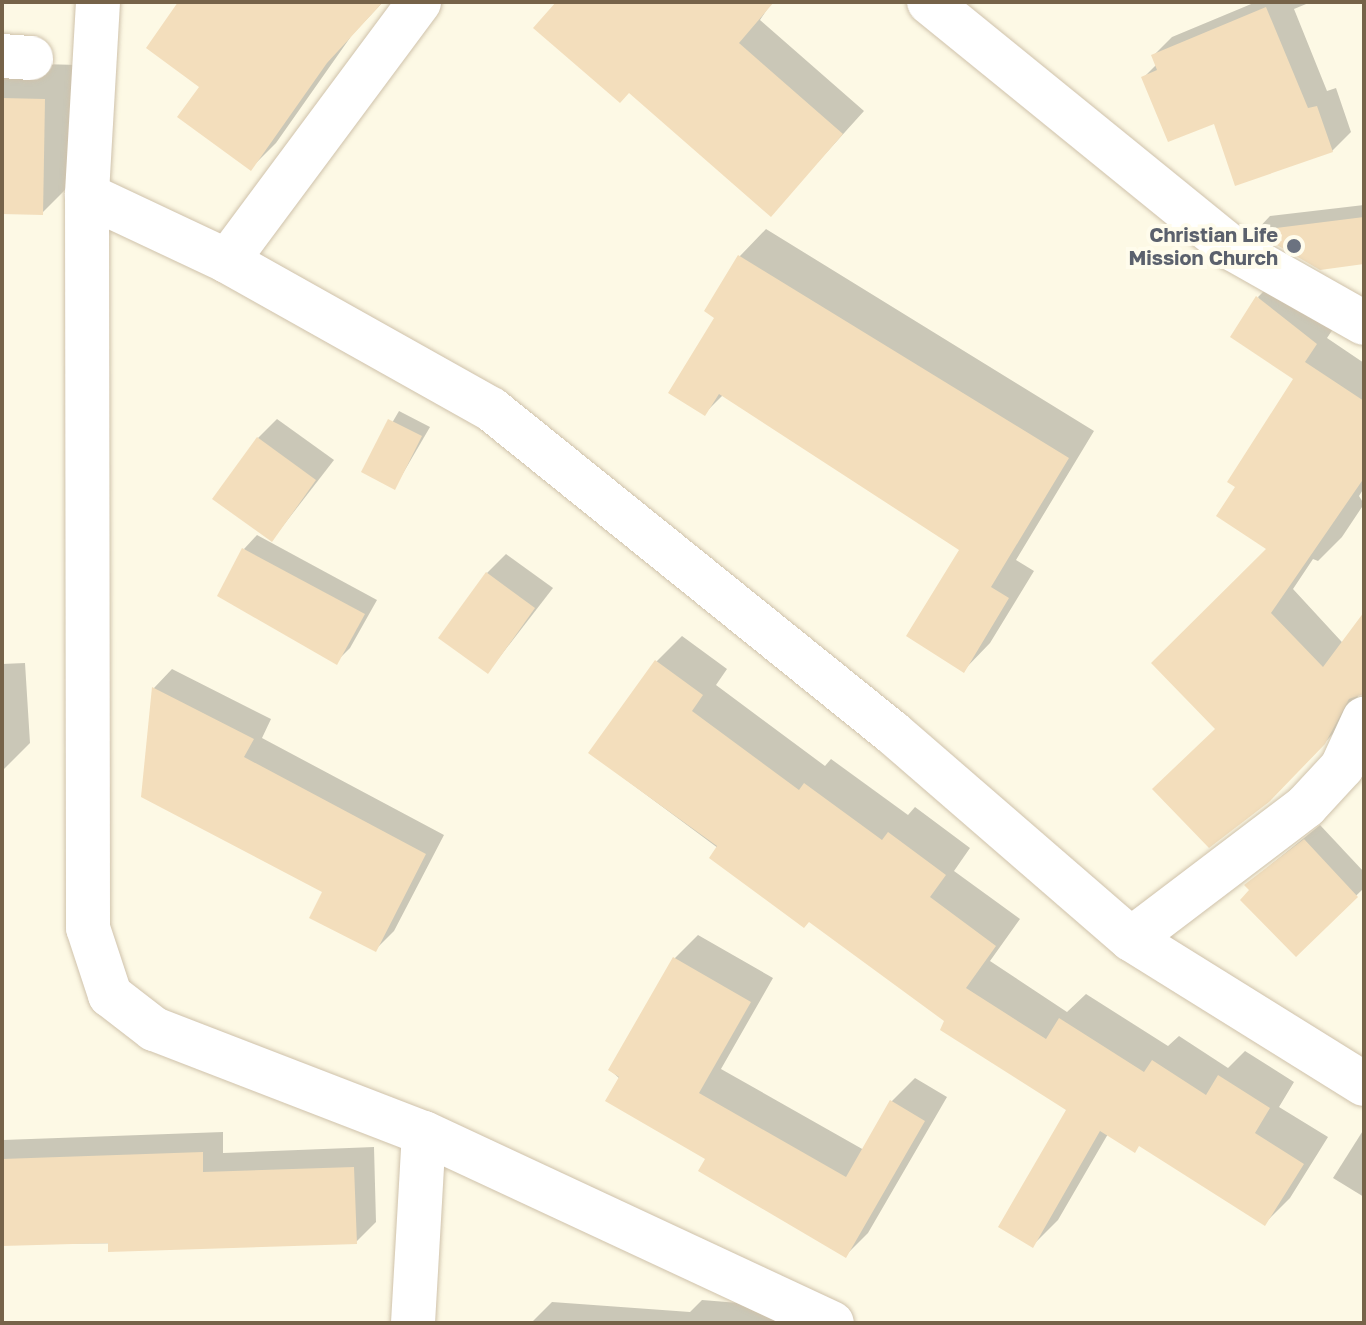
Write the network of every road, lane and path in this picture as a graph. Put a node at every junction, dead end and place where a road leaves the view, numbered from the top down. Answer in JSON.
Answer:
{"nodes":[{"id":1,"x":98,"y":2,"type":"edge"},
{"id":2,"x":419,"y":2,"type":"edge"},
{"id":3,"x":929,"y":2,"type":"edge"},
{"id":4,"x":87,"y":195,"type":"junction"},
{"id":5,"x":227,"y":261,"type":"junction"},
{"id":6,"x":1363,"y":322,"type":"edge"},
{"id":7,"x":1364,"y":719,"type":"edge"},
{"id":8,"x":1131,"y":939,"type":"junction"},
{"id":9,"x":1364,"y":1084,"type":"edge"},
{"id":10,"x":424,"y":1133,"type":"junction"},
{"id":11,"x":413,"y":1323,"type":"edge"},
{"id":12,"x":832,"y":1323,"type":"edge"}],
"edges":[{"from":1,"to":4,"type":"street"},
{"from":2,"to":5,"type":"street"},
{"from":3,"to":6,"type":"street"},
{"from":4,"to":5,"type":"street"},
{"from":4,"to":10,"type":"street"},
{"from":5,"to":8,"type":"street"},
{"from":7,"to":8,"type":"street"},
{"from":8,"to":9,"type":"street"},
{"from":10,"to":11,"type":"street"},
{"from":10,"to":12,"type":"street"}]}
